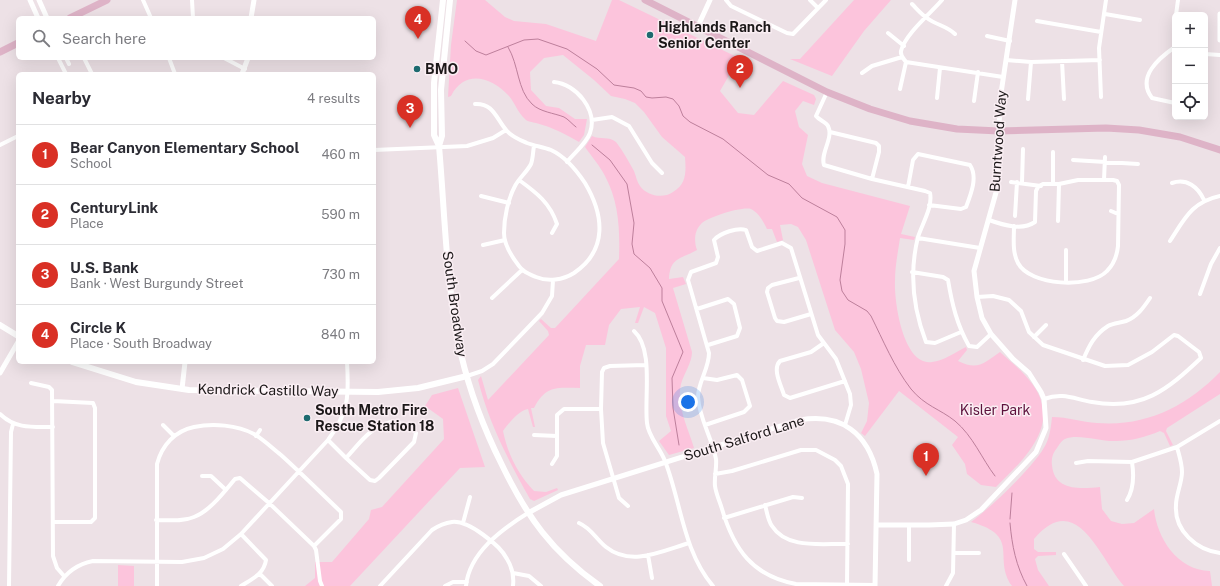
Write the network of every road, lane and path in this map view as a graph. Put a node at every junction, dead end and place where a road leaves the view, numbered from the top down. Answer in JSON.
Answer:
{"nodes":[{"id":1,"x":30,"y":0,"type":"edge"},
{"id":2,"x":38,"y":0,"type":"edge"},
{"id":3,"x":107,"y":0,"type":"edge"},
{"id":4,"x":142,"y":0,"type":"edge"},
{"id":5,"x":192,"y":0,"type":"edge"},
{"id":6,"x":249,"y":0,"type":"edge"},
{"id":7,"x":254,"y":0,"type":"edge"},
{"id":8,"x":443,"y":0,"type":"edge"},
{"id":9,"x":450,"y":0,"type":"edge"},
{"id":10,"x":645,"y":0,"type":"edge"},
{"id":11,"x":710,"y":0,"type":"edge"},
{"id":12,"x":726,"y":0,"type":"edge"},
{"id":13,"x":810,"y":0,"type":"edge"},
{"id":14,"x":826,"y":0,"type":"edge"},
{"id":15,"x":942,"y":0,"type":"edge"},
{"id":16,"x":1015,"y":0,"type":"edge"},
{"id":17,"x":1106,"y":0,"type":"edge"},
{"id":18,"x":1178,"y":0,"type":"edge"},
{"id":19,"x":912,"y":4,"type":"dead end"},
{"id":20,"x":252,"y":6,"type":"junction"},
{"id":21,"x":818,"y":8,"type":"junction"},
{"id":22,"x":1176,"y":12,"type":"edge"},
{"id":23,"x":1105,"y":14,"type":"junction"},
{"id":24,"x":1220,"y":14,"type":"edge"},
{"id":25,"x":37,"y":16,"type":"edge"},
{"id":26,"x":46,"y":16,"type":"edge"},
{"id":27,"x":74,"y":16,"type":"edge"},
{"id":28,"x":150,"y":16,"type":"edge"},
{"id":29,"x":193,"y":16,"type":"edge"},
{"id":30,"x":252,"y":16,"type":"edge"},
{"id":31,"x":926,"y":18,"type":"junction"},
{"id":32,"x":1140,"y":20,"type":"dead end"},
{"id":33,"x":1037,"y":21,"type":"dead end"},
{"id":34,"x":698,"y":26,"type":"junction"},
{"id":35,"x":1101,"y":32,"type":"junction"},
{"id":36,"x":888,"y":33,"type":"dead end"},
{"id":37,"x":955,"y":34,"type":"dead end"},
{"id":38,"x":987,"y":36,"type":"dead end"},
{"id":39,"x":1220,"y":40,"type":"edge"},
{"id":40,"x":1010,"y":41,"type":"junction"},
{"id":41,"x":16,"y":44,"type":"edge"},
{"id":42,"x":904,"y":46,"type":"junction"},
{"id":43,"x":1174,"y":48,"type":"edge"},
{"id":44,"x":0,"y":52,"type":"edge"},
{"id":45,"x":1208,"y":54,"type":"edge"},
{"id":46,"x":1220,"y":55,"type":"edge"},
{"id":47,"x":902,"y":56,"type":"junction"},
{"id":48,"x":59,"y":60,"type":"edge"},
{"id":49,"x":67,"y":60,"type":"edge"},
{"id":50,"x":85,"y":60,"type":"edge"},
{"id":51,"x":170,"y":60,"type":"edge"},
{"id":52,"x":227,"y":60,"type":"edge"},
{"id":53,"x":247,"y":60,"type":"edge"},
{"id":54,"x":1006,"y":60,"type":"junction"},
{"id":55,"x":1100,"y":60,"type":"junction"},
{"id":56,"x":1062,"y":61,"type":"junction"},
{"id":57,"x":906,"y":62,"type":"junction"},
{"id":58,"x":1031,"y":62,"type":"junction"},
{"id":59,"x":69,"y":64,"type":"dead end"},
{"id":60,"x":940,"y":68,"type":"junction"},
{"id":61,"x":244,"y":71,"type":"edge"},
{"id":62,"x":65,"y":72,"type":"edge"},
{"id":63,"x":91,"y":72,"type":"edge"},
{"id":64,"x":174,"y":72,"type":"edge"},
{"id":65,"x":978,"y":72,"type":"junction"},
{"id":66,"x":862,"y":73,"type":"dead end"},
{"id":67,"x":1003,"y":77,"type":"junction"},
{"id":68,"x":554,"y":82,"type":"dead end"},
{"id":69,"x":900,"y":89,"type":"dead end"},
{"id":70,"x":827,"y":92,"type":"junction"},
{"id":71,"x":1101,"y":97,"type":"dead end"},
{"id":72,"x":937,"y":98,"type":"dead end"},
{"id":73,"x":1028,"y":99,"type":"dead end"},
{"id":74,"x":1064,"y":99,"type":"dead end"},
{"id":75,"x":974,"y":101,"type":"dead end"},
{"id":76,"x":1172,"y":102,"type":"edge"},
{"id":77,"x":474,"y":104,"type":"dead end"},
{"id":78,"x":592,"y":120,"type":"junction"},
{"id":79,"x":506,"y":130,"type":"junction"},
{"id":80,"x":999,"y":131,"type":"junction"},
{"id":81,"x":830,"y":132,"type":"junction"},
{"id":82,"x":16,"y":137,"type":"edge"},
{"id":83,"x":0,"y":144,"type":"edge"},
{"id":84,"x":439,"y":146,"type":"junction"},
{"id":85,"x":534,"y":146,"type":"junction"},
{"id":86,"x":1219,"y":147,"type":"edge"},
{"id":87,"x":1023,"y":149,"type":"dead end"},
{"id":88,"x":376,"y":150,"type":"edge"},
{"id":89,"x":1053,"y":152,"type":"dead end"},
{"id":90,"x":1105,"y":159,"type":"junction"},
{"id":91,"x":1073,"y":160,"type":"dead end"},
{"id":92,"x":567,"y":162,"type":"junction"},
{"id":93,"x":1138,"y":164,"type":"dead end"},
{"id":94,"x":662,"y":174,"type":"dead end"},
{"id":95,"x":519,"y":180,"type":"junction"},
{"id":96,"x":872,"y":180,"type":"junction"},
{"id":97,"x":1104,"y":180,"type":"junction"},
{"id":98,"x":1011,"y":182,"type":"dead end"},
{"id":99,"x":1017,"y":182,"type":"junction"},
{"id":100,"x":1022,"y":182,"type":"junction"},
{"id":101,"x":1172,"y":183,"type":"dead end"},
{"id":102,"x":1053,"y":184,"type":"junction"},
{"id":103,"x":1059,"y":184,"type":"junction"},
{"id":104,"x":1041,"y":186,"type":"junction"},
{"id":105,"x":908,"y":187,"type":"junction"},
{"id":106,"x":481,"y":196,"type":"dead end"},
{"id":107,"x":1220,"y":196,"type":"edge"},
{"id":108,"x":1204,"y":200,"type":"junction"},
{"id":109,"x":509,"y":203,"type":"junction"},
{"id":110,"x":929,"y":205,"type":"junction"},
{"id":111,"x":1111,"y":212,"type":"dead end"},
{"id":112,"x":1118,"y":214,"type":"junction"},
{"id":113,"x":1015,"y":216,"type":"dead end"},
{"id":114,"x":989,"y":220,"type":"junction"},
{"id":115,"x":1058,"y":221,"type":"dead end"},
{"id":116,"x":1014,"y":226,"type":"junction"},
{"id":117,"x":552,"y":233,"type":"dead end"},
{"id":118,"x":918,"y":238,"type":"junction"},
{"id":119,"x":504,"y":240,"type":"junction"},
{"id":120,"x":1170,"y":241,"type":"dead end"},
{"id":121,"x":483,"y":245,"type":"dead end"},
{"id":122,"x":980,"y":248,"type":"junction"},
{"id":123,"x":1220,"y":248,"type":"edge"},
{"id":124,"x":1066,"y":250,"type":"dead end"},
{"id":125,"x":522,"y":270,"type":"junction"},
{"id":126,"x":912,"y":272,"type":"junction"},
{"id":127,"x":799,"y":278,"type":"junction"},
{"id":128,"x":553,"y":280,"type":"junction"},
{"id":129,"x":1066,"y":282,"type":"junction"},
{"id":130,"x":1200,"y":294,"type":"dead end"},
{"id":131,"x":977,"y":297,"type":"junction"},
{"id":132,"x":492,"y":298,"type":"dead end"},
{"id":133,"x":1150,"y":298,"type":"dead end"},
{"id":134,"x":697,"y":309,"type":"junction"},
{"id":135,"x":811,"y":314,"type":"junction"},
{"id":136,"x":0,"y":325,"type":"edge"},
{"id":137,"x":1046,"y":325,"type":"dead end"},
{"id":138,"x":1100,"y":325,"type":"dead end"},
{"id":139,"x":1104,"y":329,"type":"junction"},
{"id":140,"x":634,"y":331,"type":"dead end"},
{"id":141,"x":961,"y":332,"type":"junction"},
{"id":142,"x":992,"y":334,"type":"junction"},
{"id":143,"x":16,"y":335,"type":"edge"},
{"id":144,"x":1034,"y":337,"type":"junction"},
{"id":145,"x":824,"y":343,"type":"junction"},
{"id":146,"x":16,"y":345,"type":"edge"},
{"id":147,"x":708,"y":345,"type":"junction"},
{"id":148,"x":1083,"y":360,"type":"junction"},
{"id":149,"x":78,"y":364,"type":"edge"},
{"id":150,"x":185,"y":364,"type":"edge"},
{"id":151,"x":347,"y":364,"type":"edge"},
{"id":152,"x":645,"y":365,"type":"junction"},
{"id":153,"x":0,"y":373,"type":"edge"},
{"id":154,"x":467,"y":376,"type":"junction"},
{"id":155,"x":703,"y":378,"type":"junction"},
{"id":156,"x":845,"y":381,"type":"junction"},
{"id":157,"x":32,"y":383,"type":"dead end"},
{"id":158,"x":182,"y":389,"type":"junction"},
{"id":159,"x":348,"y":391,"type":"junction"},
{"id":160,"x":1044,"y":399,"type":"junction"},
{"id":161,"x":53,"y":401,"type":"junction"},
{"id":162,"x":601,"y":409,"type":"junction"},
{"id":163,"x":0,"y":414,"type":"edge"},
{"id":164,"x":13,"y":424,"type":"junction"},
{"id":165,"x":1219,"y":424,"type":"edge"},
{"id":166,"x":163,"y":425,"type":"dead end"},
{"id":167,"x":705,"y":425,"type":"junction"},
{"id":168,"x":845,"y":426,"type":"junction"},
{"id":169,"x":52,"y":427,"type":"junction"},
{"id":170,"x":260,"y":430,"type":"dead end"},
{"id":171,"x":534,"y":435,"type":"dead end"},
{"id":172,"x":174,"y":436,"type":"junction"},
{"id":173,"x":256,"y":436,"type":"junction"},
{"id":174,"x":557,"y":436,"type":"junction"},
{"id":175,"x":328,"y":440,"type":"junction"},
{"id":176,"x":712,"y":448,"type":"junction"},
{"id":177,"x":1177,"y":448,"type":"junction"},
{"id":178,"x":346,"y":458,"type":"junction"},
{"id":179,"x":666,"y":462,"type":"junction"},
{"id":180,"x":1132,"y":462,"type":"junction"},
{"id":181,"x":1076,"y":463,"type":"dead end"},
{"id":182,"x":552,"y":464,"type":"dead end"},
{"id":183,"x":298,"y":471,"type":"junction"},
{"id":184,"x":715,"y":474,"type":"junction"},
{"id":185,"x":202,"y":476,"type":"dead end"},
{"id":186,"x":613,"y":479,"type":"junction"},
{"id":187,"x":226,"y":490,"type":"junction"},
{"id":188,"x":470,"y":497,"type":"dead end"},
{"id":189,"x":802,"y":498,"type":"dead end"},
{"id":190,"x":1127,"y":500,"type":"dead end"},
{"id":191,"x":269,"y":503,"type":"junction"},
{"id":192,"x":765,"y":505,"type":"junction"},
{"id":193,"x":628,"y":506,"type":"dead end"},
{"id":194,"x":528,"y":513,"type":"junction"},
{"id":195,"x":724,"y":518,"type":"junction"},
{"id":196,"x":156,"y":520,"type":"junction"},
{"id":197,"x":53,"y":522,"type":"junction"},
{"id":198,"x":464,"y":523,"type":"junction"},
{"id":199,"x":579,"y":523,"type":"dead end"},
{"id":200,"x":954,"y":524,"type":"junction"},
{"id":201,"x":877,"y":525,"type":"junction"},
{"id":202,"x":909,"y":525,"type":"junction"},
{"id":203,"x":241,"y":534,"type":"junction"},
{"id":204,"x":490,"y":541,"type":"junction"},
{"id":205,"x":689,"y":542,"type":"junction"},
{"id":206,"x":848,"y":544,"type":"junction"},
{"id":207,"x":314,"y":546,"type":"junction"},
{"id":208,"x":954,"y":553,"type":"junction"},
{"id":209,"x":979,"y":553,"type":"dead end"},
{"id":210,"x":1220,"y":553,"type":"edge"},
{"id":211,"x":1064,"y":554,"type":"dead end"},
{"id":212,"x":648,"y":555,"type":"junction"},
{"id":213,"x":909,"y":560,"type":"dead end"},
{"id":214,"x":156,"y":562,"type":"junction"},
{"id":215,"x":513,"y":573,"type":"junction"},
{"id":216,"x":260,"y":574,"type":"junction"},
{"id":217,"x":64,"y":576,"type":"junction"},
{"id":218,"x":652,"y":578,"type":"dead end"},
{"id":219,"x":466,"y":584,"type":"edge"},
{"id":220,"x":847,"y":585,"type":"junction"},
{"id":221,"x":9,"y":586,"type":"edge"},
{"id":222,"x":58,"y":586,"type":"edge"},
{"id":223,"x":157,"y":586,"type":"edge"},
{"id":224,"x":241,"y":586,"type":"edge"},
{"id":225,"x":272,"y":586,"type":"edge"},
{"id":226,"x":322,"y":586,"type":"edge"},
{"id":227,"x":380,"y":586,"type":"edge"},
{"id":228,"x":445,"y":586,"type":"edge"},
{"id":229,"x":513,"y":586,"type":"edge"},
{"id":230,"x":541,"y":586,"type":"edge"},
{"id":231,"x":600,"y":586,"type":"edge"},
{"id":232,"x":713,"y":586,"type":"edge"},
{"id":233,"x":875,"y":586,"type":"edge"},
{"id":234,"x":946,"y":586,"type":"edge"},
{"id":235,"x":1086,"y":586,"type":"edge"}],
"edges":[{"from":1,"to":25,"type":"street"},
{"from":2,"to":26,"type":"street"},
{"from":3,"to":27,"type":"main road"},
{"from":4,"to":28,"type":"street"},
{"from":5,"to":29,"type":"street"},
{"from":6,"to":20,"type":"street"},
{"from":7,"to":20,"type":"street"},
{"from":8,"to":84,"type":"main road","name":"South Broadway"},
{"from":9,"to":84,"type":"main road","name":"South Broadway"},
{"from":10,"to":34,"type":"main road"},
{"from":11,"to":34,"type":"street"},
{"from":12,"to":21,"type":"street"},
{"from":13,"to":21,"type":"street"},
{"from":14,"to":21,"type":"street"},
{"from":15,"to":31,"type":"street"},
{"from":16,"to":40,"type":"street","name":"Burntwood Way"},
{"from":17,"to":23,"type":"street"},
{"from":18,"to":22,"type":"street"},
{"from":19,"to":31,"type":"street"},
{"from":20,"to":30,"type":"street"},
{"from":23,"to":32,"type":"street"},
{"from":23,"to":35,"type":"street"},
{"from":24,"to":39,"type":"street"},
{"from":31,"to":37,"type":"street"},
{"from":31,"to":42,"type":"street"},
{"from":33,"to":35,"type":"street"},
{"from":34,"to":70,"type":"main road"},
{"from":35,"to":55,"type":"street"},
{"from":36,"to":42,"type":"street"},
{"from":38,"to":40,"type":"street"},
{"from":40,"to":54,"type":"street","name":"Burntwood Way"},
{"from":41,"to":44,"type":"main road"},
{"from":42,"to":47,"type":"street"},
{"from":43,"to":76,"type":"street"},
{"from":45,"to":46,"type":"street"},
{"from":47,"to":57,"type":"street"},
{"from":47,"to":66,"type":"street"},
{"from":48,"to":62,"type":"street"},
{"from":49,"to":59,"type":"street"},
{"from":50,"to":63,"type":"street"},
{"from":51,"to":64,"type":"street"},
{"from":52,"to":61,"type":"street"},
{"from":53,"to":61,"type":"street"},
{"from":54,"to":58,"type":"street"},
{"from":54,"to":67,"type":"street","name":"Burntwood Way"},
{"from":55,"to":56,"type":"street"},
{"from":55,"to":71,"type":"street"},
{"from":56,"to":58,"type":"street"},
{"from":56,"to":74,"type":"street"},
{"from":57,"to":60,"type":"street"},
{"from":57,"to":69,"type":"street"},
{"from":58,"to":73,"type":"street"},
{"from":60,"to":65,"type":"street"},
{"from":60,"to":72,"type":"street"},
{"from":65,"to":67,"type":"street"},
{"from":65,"to":75,"type":"street"},
{"from":67,"to":80,"type":"street","name":"Burntwood Way"},
{"from":68,"to":78,"type":"street"},
{"from":70,"to":80,"type":"main road"},
{"from":70,"to":81,"type":"street"},
{"from":77,"to":79,"type":"street"},
{"from":78,"to":92,"type":"street"},
{"from":78,"to":94,"type":"street"},
{"from":79,"to":84,"type":"street"},
{"from":79,"to":85,"type":"street"},
{"from":80,"to":86,"type":"main road"},
{"from":80,"to":114,"type":"street","name":"Burntwood Way"},
{"from":81,"to":96,"type":"street"},
{"from":81,"to":96,"type":"street"},
{"from":82,"to":83,"type":"street"},
{"from":84,"to":88,"type":"street"},
{"from":84,"to":154,"type":"main road","name":"South Broadway"},
{"from":85,"to":92,"type":"street"},
{"from":85,"to":95,"type":"street"},
{"from":87,"to":100,"type":"street"},
{"from":89,"to":102,"type":"street"},
{"from":90,"to":91,"type":"street"},
{"from":90,"to":93,"type":"street"},
{"from":90,"to":97,"type":"street"},
{"from":92,"to":128,"type":"street"},
{"from":95,"to":109,"type":"street"},
{"from":95,"to":117,"type":"street"},
{"from":96,"to":105,"type":"street"},
{"from":97,"to":103,"type":"street"},
{"from":97,"to":112,"type":"street"},
{"from":98,"to":99,"type":"street"},
{"from":99,"to":100,"type":"street"},
{"from":99,"to":113,"type":"street"},
{"from":100,"to":104,"type":"street"},
{"from":101,"to":108,"type":"street"},
{"from":102,"to":103,"type":"street"},
{"from":102,"to":104,"type":"street"},
{"from":103,"to":115,"type":"street"},
{"from":104,"to":116,"type":"street"},
{"from":105,"to":110,"type":"street"},
{"from":105,"to":110,"type":"street"},
{"from":106,"to":109,"type":"street"},
{"from":107,"to":108,"type":"street"},
{"from":108,"to":120,"type":"street"},
{"from":109,"to":119,"type":"street"},
{"from":110,"to":118,"type":"street"},
{"from":111,"to":112,"type":"street"},
{"from":112,"to":129,"type":"street"},
{"from":114,"to":116,"type":"street"},
{"from":114,"to":122,"type":"street","name":"Burntwood Way"},
{"from":116,"to":129,"type":"street"},
{"from":118,"to":122,"type":"street"},
{"from":118,"to":126,"type":"street"},
{"from":119,"to":121,"type":"street"},
{"from":119,"to":125,"type":"street"},
{"from":122,"to":131,"type":"street","name":"Burntwood Way"},
{"from":123,"to":130,"type":"street"},
{"from":124,"to":129,"type":"street"},
{"from":125,"to":128,"type":"street"},
{"from":125,"to":132,"type":"street"},
{"from":126,"to":141,"type":"street"},
{"from":126,"to":141,"type":"street"},
{"from":127,"to":134,"type":"street"},
{"from":127,"to":135,"type":"street"},
{"from":127,"to":135,"type":"street"},
{"from":128,"to":154,"type":"street"},
{"from":131,"to":142,"type":"street","name":"Burntwood Way"},
{"from":131,"to":144,"type":"street"},
{"from":133,"to":139,"type":"street"},
{"from":134,"to":147,"type":"street"},
{"from":134,"to":147,"type":"street"},
{"from":135,"to":145,"type":"street"},
{"from":136,"to":143,"type":"main road"},
{"from":137,"to":144,"type":"street"},
{"from":138,"to":139,"type":"street"},
{"from":139,"to":148,"type":"street"},
{"from":140,"to":152,"type":"street"},
{"from":141,"to":142,"type":"street"},
{"from":142,"to":160,"type":"street","name":"Burntwood Way"},
{"from":144,"to":148,"type":"street"},
{"from":145,"to":156,"type":"street"},
{"from":145,"to":156,"type":"street"},
{"from":146,"to":153,"type":"street"},
{"from":147,"to":155,"type":"street"},
{"from":148,"to":160,"type":"street"},
{"from":149,"to":158,"type":"main road","name":"Kendrick Castillo Way"},
{"from":150,"to":158,"type":"street"},
{"from":151,"to":159,"type":"street"},
{"from":152,"to":162,"type":"street"},
{"from":152,"to":179,"type":"street"},
{"from":154,"to":159,"type":"main road","name":"Kendrick Castillo Way"},
{"from":154,"to":194,"type":"main road","name":"South Broadway"},
{"from":155,"to":167,"type":"street"},
{"from":155,"to":167,"type":"street"},
{"from":156,"to":168,"type":"street"},
{"from":157,"to":161,"type":"street"},
{"from":158,"to":159,"type":"main road","name":"Kendrick Castillo Way"},
{"from":159,"to":175,"type":"street"},
{"from":160,"to":200,"type":"street","name":"Burntwood Way"},
{"from":161,"to":169,"type":"street"},
{"from":161,"to":197,"type":"street"},
{"from":162,"to":174,"type":"street"},
{"from":162,"to":186,"type":"street"},
{"from":163,"to":164,"type":"street"},
{"from":164,"to":169,"type":"street"},
{"from":164,"to":221,"type":"street"},
{"from":165,"to":177,"type":"street"},
{"from":166,"to":172,"type":"street"},
{"from":167,"to":176,"type":"street"},
{"from":168,"to":176,"type":"street","name":"South Salford Lane"},
{"from":168,"to":201,"type":"street","name":"South Salford Lane"},
{"from":169,"to":197,"type":"street"},
{"from":170,"to":173,"type":"street"},
{"from":171,"to":174,"type":"street"},
{"from":172,"to":173,"type":"street"},
{"from":172,"to":196,"type":"street"},
{"from":173,"to":183,"type":"street"},
{"from":174,"to":182,"type":"street"},
{"from":175,"to":178,"type":"street"},
{"from":175,"to":183,"type":"street"},
{"from":176,"to":179,"type":"street","name":"South Salford Lane"},
{"from":176,"to":184,"type":"street"},
{"from":177,"to":180,"type":"street"},
{"from":177,"to":210,"type":"street"},
{"from":178,"to":178,"type":"street"},
{"from":179,"to":186,"type":"street","name":"South Salford Lane"},
{"from":179,"to":205,"type":"street"},
{"from":180,"to":181,"type":"street"},
{"from":180,"to":190,"type":"street"},
{"from":183,"to":191,"type":"street"},
{"from":183,"to":207,"type":"street"},
{"from":184,"to":195,"type":"street"},
{"from":184,"to":206,"type":"street"},
{"from":185,"to":187,"type":"street"},
{"from":186,"to":193,"type":"street"},
{"from":186,"to":194,"type":"street","name":"South Salford Lane"},
{"from":187,"to":191,"type":"street"},
{"from":187,"to":196,"type":"street"},
{"from":188,"to":198,"type":"street"},
{"from":189,"to":192,"type":"street"},
{"from":191,"to":203,"type":"street"},
{"from":191,"to":207,"type":"street"},
{"from":192,"to":195,"type":"street"},
{"from":192,"to":206,"type":"street"},
{"from":194,"to":204,"type":"street"},
{"from":194,"to":231,"type":"main road","name":"South Broadway"},
{"from":195,"to":220,"type":"street"},
{"from":196,"to":214,"type":"street"},
{"from":197,"to":217,"type":"street"},
{"from":198,"to":204,"type":"street"},
{"from":198,"to":227,"type":"street"},
{"from":199,"to":212,"type":"street"},
{"from":200,"to":202,"type":"street","name":"Burntwood Way"},
{"from":200,"to":208,"type":"street"},
{"from":201,"to":202,"type":"street","name":"Burntwood Way"},
{"from":201,"to":233,"type":"street","name":"South Salford Lane"},
{"from":202,"to":213,"type":"street"},
{"from":203,"to":214,"type":"street"},
{"from":203,"to":216,"type":"street"},
{"from":204,"to":215,"type":"street"},
{"from":204,"to":219,"type":"street"},
{"from":205,"to":212,"type":"street"},
{"from":205,"to":232,"type":"street"},
{"from":206,"to":220,"type":"street"},
{"from":207,"to":226,"type":"street"},
{"from":208,"to":209,"type":"street"},
{"from":208,"to":234,"type":"street"},
{"from":211,"to":235,"type":"street"},
{"from":212,"to":218,"type":"street"},
{"from":214,"to":217,"type":"street"},
{"from":214,"to":223,"type":"street"},
{"from":215,"to":229,"type":"street"},
{"from":215,"to":230,"type":"street"},
{"from":216,"to":224,"type":"street"},
{"from":216,"to":225,"type":"street"},
{"from":217,"to":222,"type":"street"},
{"from":219,"to":228,"type":"street"},
{"from":220,"to":233,"type":"street"}]}
